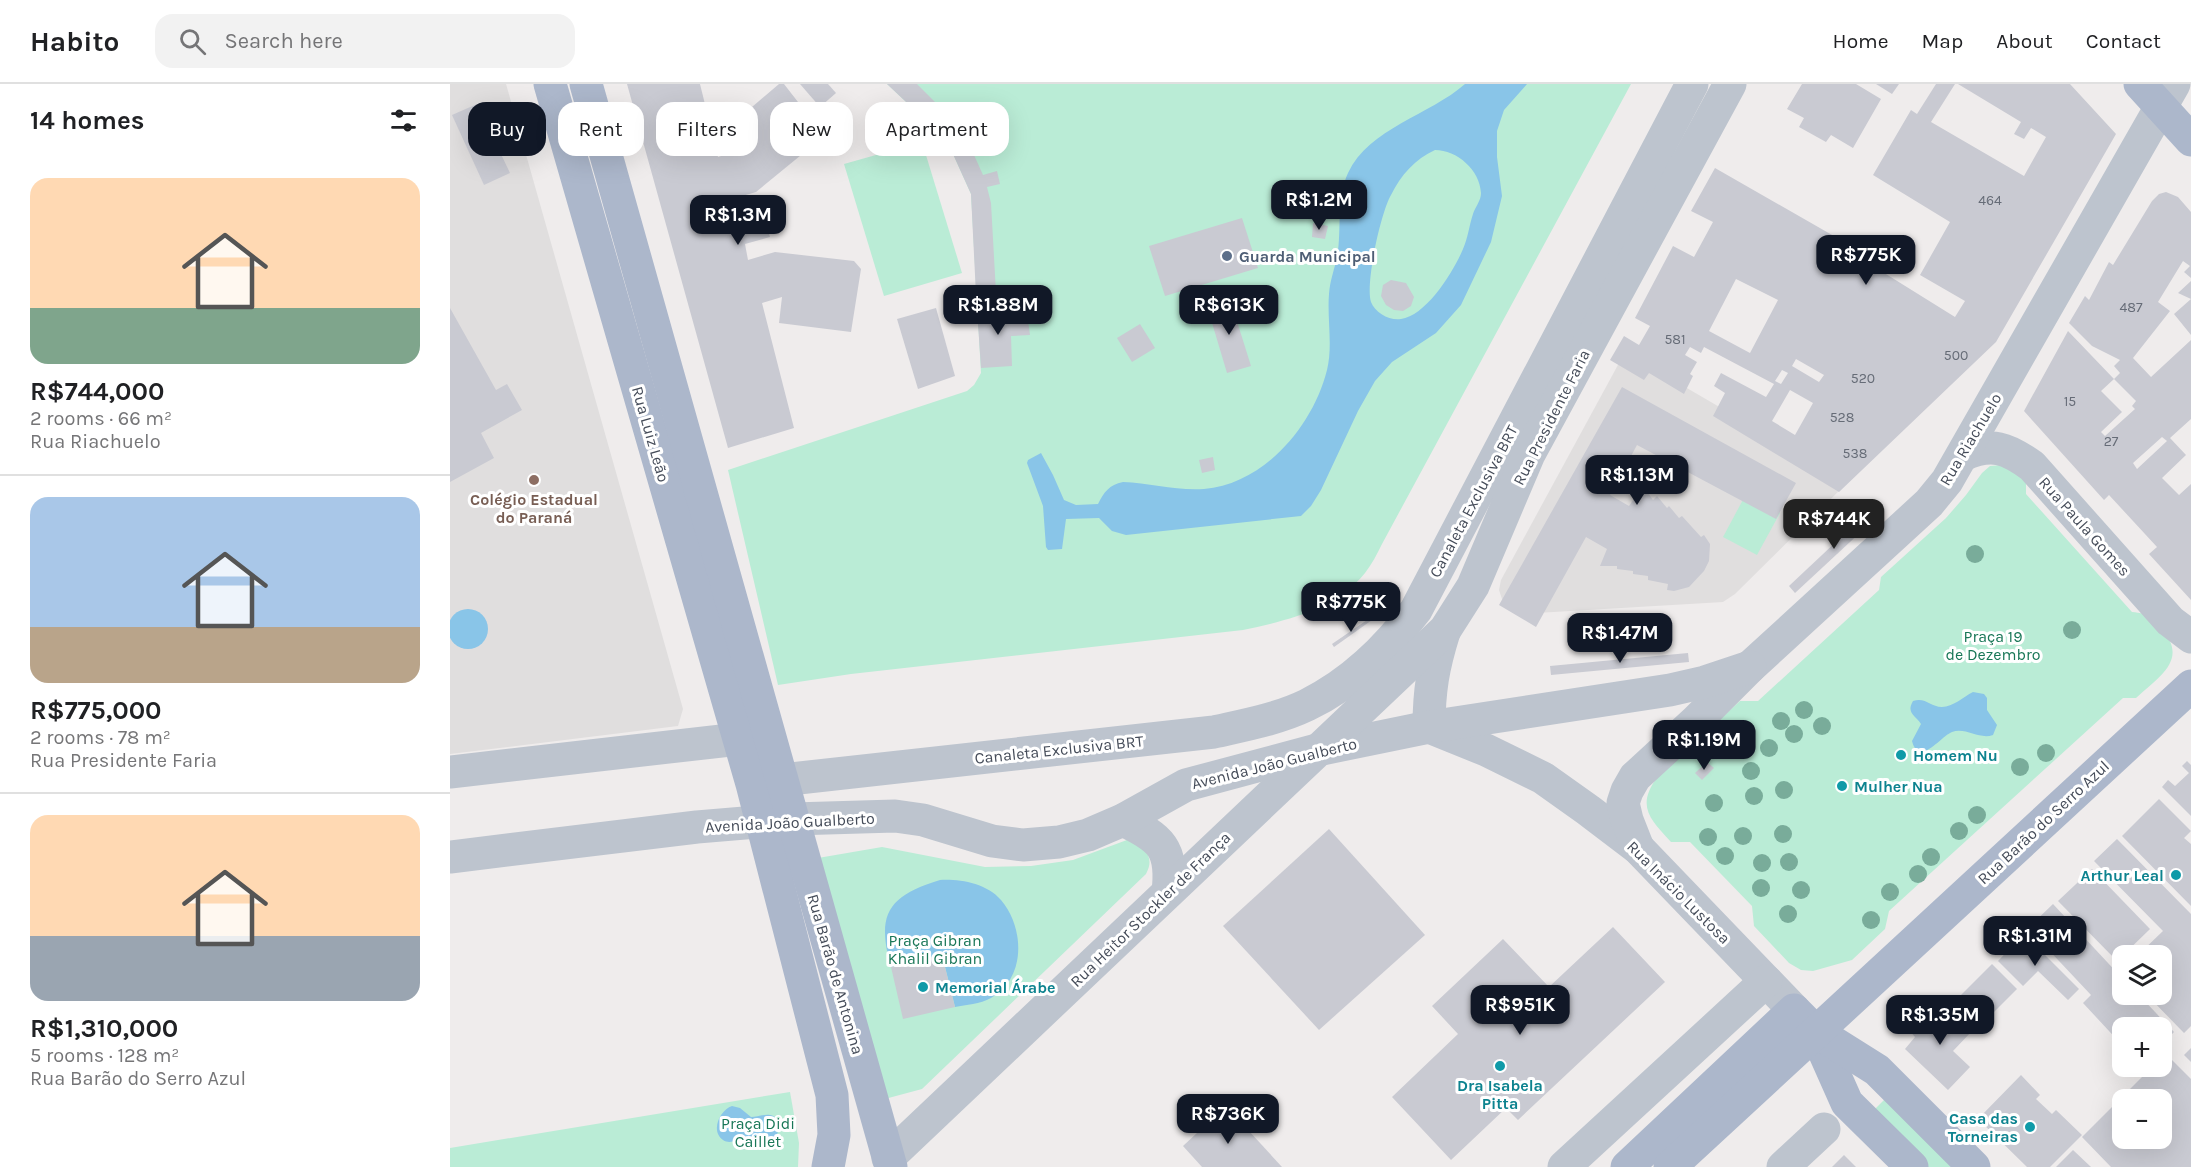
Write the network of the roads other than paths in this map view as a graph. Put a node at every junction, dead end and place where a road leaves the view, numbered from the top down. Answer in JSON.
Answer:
{"nodes":[{"id":1,"x":550,"y":84,"type":"edge"},
{"id":2,"x":586,"y":84,"type":"edge"},
{"id":3,"x":1692,"y":84,"type":"edge"},
{"id":4,"x":1730,"y":84,"type":"edge"},
{"id":5,"x":2158,"y":92,"type":"edge"},
{"id":6,"x":2191,"y":140,"type":"edge"},
{"id":7,"x":1963,"y":455,"type":"junction"},
{"id":8,"x":1445,"y":630,"type":"junction"},
{"id":9,"x":2191,"y":637,"type":"edge"},
{"id":10,"x":1750,"y":667,"type":"junction"},
{"id":11,"x":2191,"y":686,"type":"edge"},
{"id":12,"x":1429,"y":727,"type":"junction"},
{"id":13,"x":739,"y":739,"type":"junction"},
{"id":14,"x":1317,"y":750,"type":"junction"},
{"id":15,"x":450,"y":772,"type":"edge"},
{"id":16,"x":767,"y":782,"type":"junction"},
{"id":17,"x":1123,"y":820,"type":"junction"},
{"id":18,"x":778,"y":821,"type":"junction"},
{"id":19,"x":1638,"y":848,"type":"junction"},
{"id":20,"x":450,"y":856,"type":"edge"},
{"id":21,"x":1168,"y":892,"type":"junction"},
{"id":22,"x":1766,"y":981,"type":"junction"},
{"id":23,"x":1805,"y":1021,"type":"junction"},
{"id":24,"x":1824,"y":1129,"type":"dead end"},
{"id":25,"x":885,"y":1164,"type":"edge"},
{"id":26,"x":828,"y":1167,"type":"edge"},
{"id":27,"x":1564,"y":1167,"type":"edge"},
{"id":28,"x":1627,"y":1167,"type":"edge"},
{"id":29,"x":1670,"y":1167,"type":"edge"},
{"id":30,"x":1783,"y":1167,"type":"edge"},
{"id":31,"x":1912,"y":1167,"type":"edge"},
{"id":32,"x":1974,"y":1167,"type":"edge"}],
"edges":[{"from":1,"to":13,"type":"main road","name":"Rua Luiz Leão"},
{"from":2,"to":16,"type":"main road","name":"Rua Luiz Leão"},
{"from":3,"to":16,"type":"street","name":"Canaleta Exclusiva BRT"},
{"from":4,"to":8,"type":"street","name":"Rua Presidente Faria"},
{"from":5,"to":6,"type":"main road"},
{"from":5,"to":7,"type":"street","name":"Rua Riachuelo"},
{"from":7,"to":9,"type":"street","name":"Rua Paula Gomes"},
{"from":7,"to":10,"type":"street","name":"Rua Riachuelo"},
{"from":8,"to":12,"type":"street"},
{"from":8,"to":14,"type":"street","name":"Rua Presidente Faria"},
{"from":10,"to":12,"type":"street","name":"Avenida João Gualberto"},
{"from":10,"to":19,"type":"street","name":"Rua Riachuelo"},
{"from":11,"to":23,"type":"main road","name":"Rua Barão do Serro Azul"},
{"from":12,"to":14,"type":"street","name":"Avenida João Gualberto"},
{"from":12,"to":19,"type":"street","name":"Rua Inácio Lustosa"},
{"from":13,"to":15,"type":"street"},
{"from":13,"to":16,"type":"main road","name":"Rua Luiz Leão"},
{"from":14,"to":17,"type":"street","name":"Avenida João Gualberto"},
{"from":14,"to":21,"type":"street","name":"Rua Heitor Stockler de França"},
{"from":16,"to":18,"type":"main road","name":"Rua Barão de Antonina"},
{"from":17,"to":18,"type":"street","name":"Avenida João Gualberto"},
{"from":17,"to":21,"type":"street"},
{"from":18,"to":20,"type":"street","name":"Avenida João Gualberto"},
{"from":18,"to":25,"type":"main road","name":"Rua Barão de Antonina"},
{"from":18,"to":26,"type":"main road","name":"Rua Barão de Antonina"},
{"from":19,"to":22,"type":"street","name":"Rua Inácio Lustosa"},
{"from":21,"to":25,"type":"street","name":"Rua Heitor Stockler de França"},
{"from":22,"to":23,"type":"street","name":"Rua Inácio Lustosa"},
{"from":22,"to":27,"type":"street"},
{"from":23,"to":28,"type":"main road"},
{"from":23,"to":29,"type":"main road"},
{"from":23,"to":31,"type":"main road","name":"Rua Inácio Lustosa"},
{"from":23,"to":32,"type":"main road","name":"Rua Inácio Lustosa"},
{"from":24,"to":30,"type":"street"}]}
